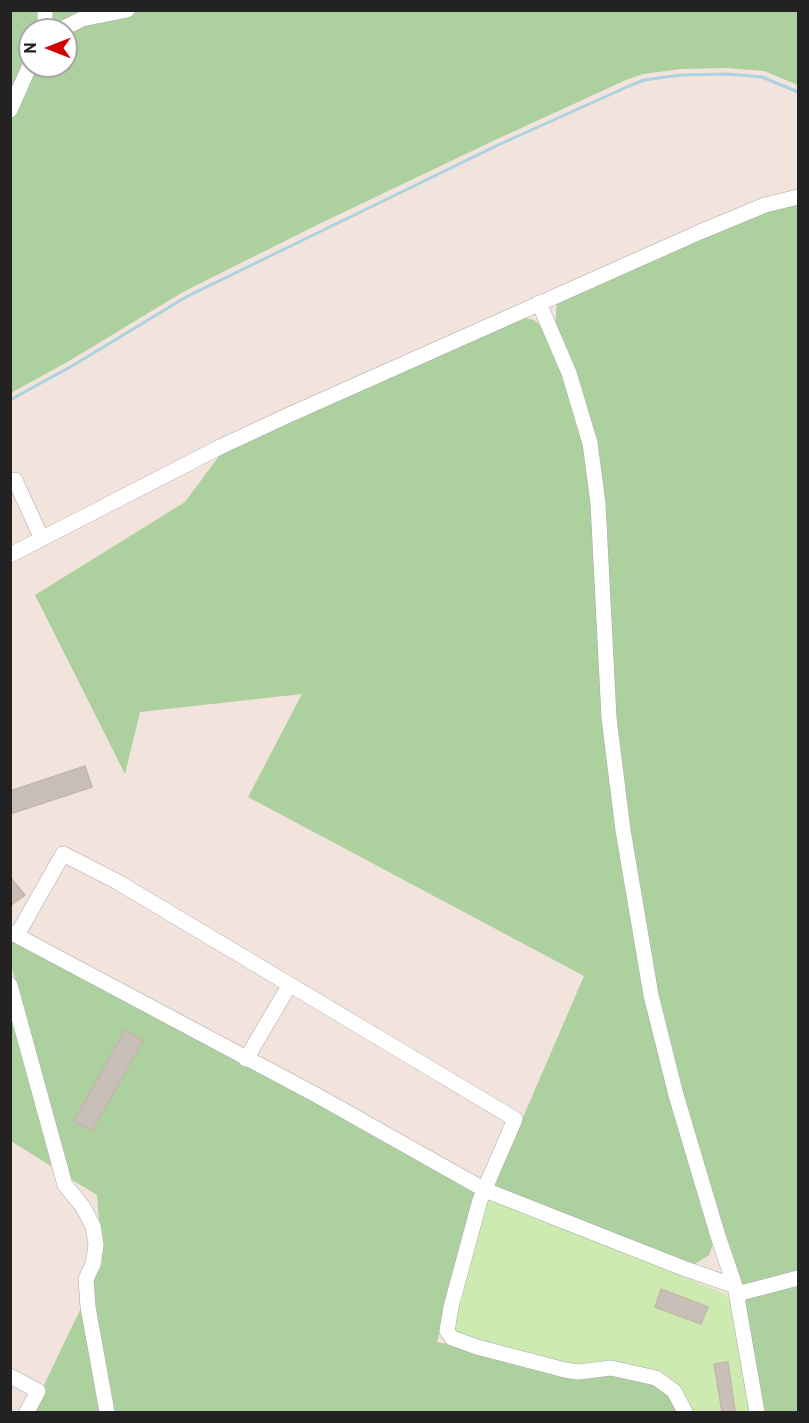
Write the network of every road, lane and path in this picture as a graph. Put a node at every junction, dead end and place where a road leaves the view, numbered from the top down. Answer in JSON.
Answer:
{"nodes":[{"id":1,"x":126,"y":10,"type":"edge"},
{"id":2,"x":78,"y":21,"type":"edge"},
{"id":3,"x":24,"y":78,"type":"edge"},
{"id":4,"x":10,"y":110,"type":"edge"},
{"id":5,"x":798,"y":197,"type":"edge"},
{"id":6,"x":539,"y":303,"type":"junction"},
{"id":7,"x":10,"y":481,"type":"edge"},
{"id":8,"x":42,"y":539,"type":"junction"},
{"id":9,"x":10,"y":555,"type":"edge"},
{"id":10,"x":14,"y":933,"type":"edge"},
{"id":11,"x":10,"y":985,"type":"edge"},
{"id":12,"x":289,"y":986,"type":"junction"},
{"id":13,"x":246,"y":1059,"type":"junction"},
{"id":14,"x":484,"y":1190,"type":"junction"},
{"id":15,"x":798,"y":1278,"type":"edge"},
{"id":16,"x":736,"y":1290,"type":"junction"},
{"id":17,"x":10,"y":1376,"type":"edge"},
{"id":18,"x":27,"y":1413,"type":"edge"},
{"id":19,"x":107,"y":1413,"type":"edge"},
{"id":20,"x":685,"y":1413,"type":"edge"},
{"id":21,"x":757,"y":1413,"type":"edge"}],
"edges":[{"from":1,"to":2,"type":"lane"},
{"from":3,"to":4,"type":"lane"},
{"from":5,"to":6,"type":"lane"},
{"from":6,"to":8,"type":"lane"},
{"from":6,"to":16,"type":"lane"},
{"from":7,"to":8,"type":"lane"},
{"from":8,"to":9,"type":"lane"},
{"from":10,"to":12,"type":"lane"},
{"from":10,"to":13,"type":"lane"},
{"from":11,"to":19,"type":"lane"},
{"from":12,"to":13,"type":"lane"},
{"from":12,"to":14,"type":"lane"},
{"from":13,"to":14,"type":"lane"},
{"from":14,"to":16,"type":"lane"},
{"from":14,"to":20,"type":"lane"},
{"from":15,"to":16,"type":"lane"},
{"from":16,"to":21,"type":"lane"},
{"from":17,"to":18,"type":"lane"}]}
